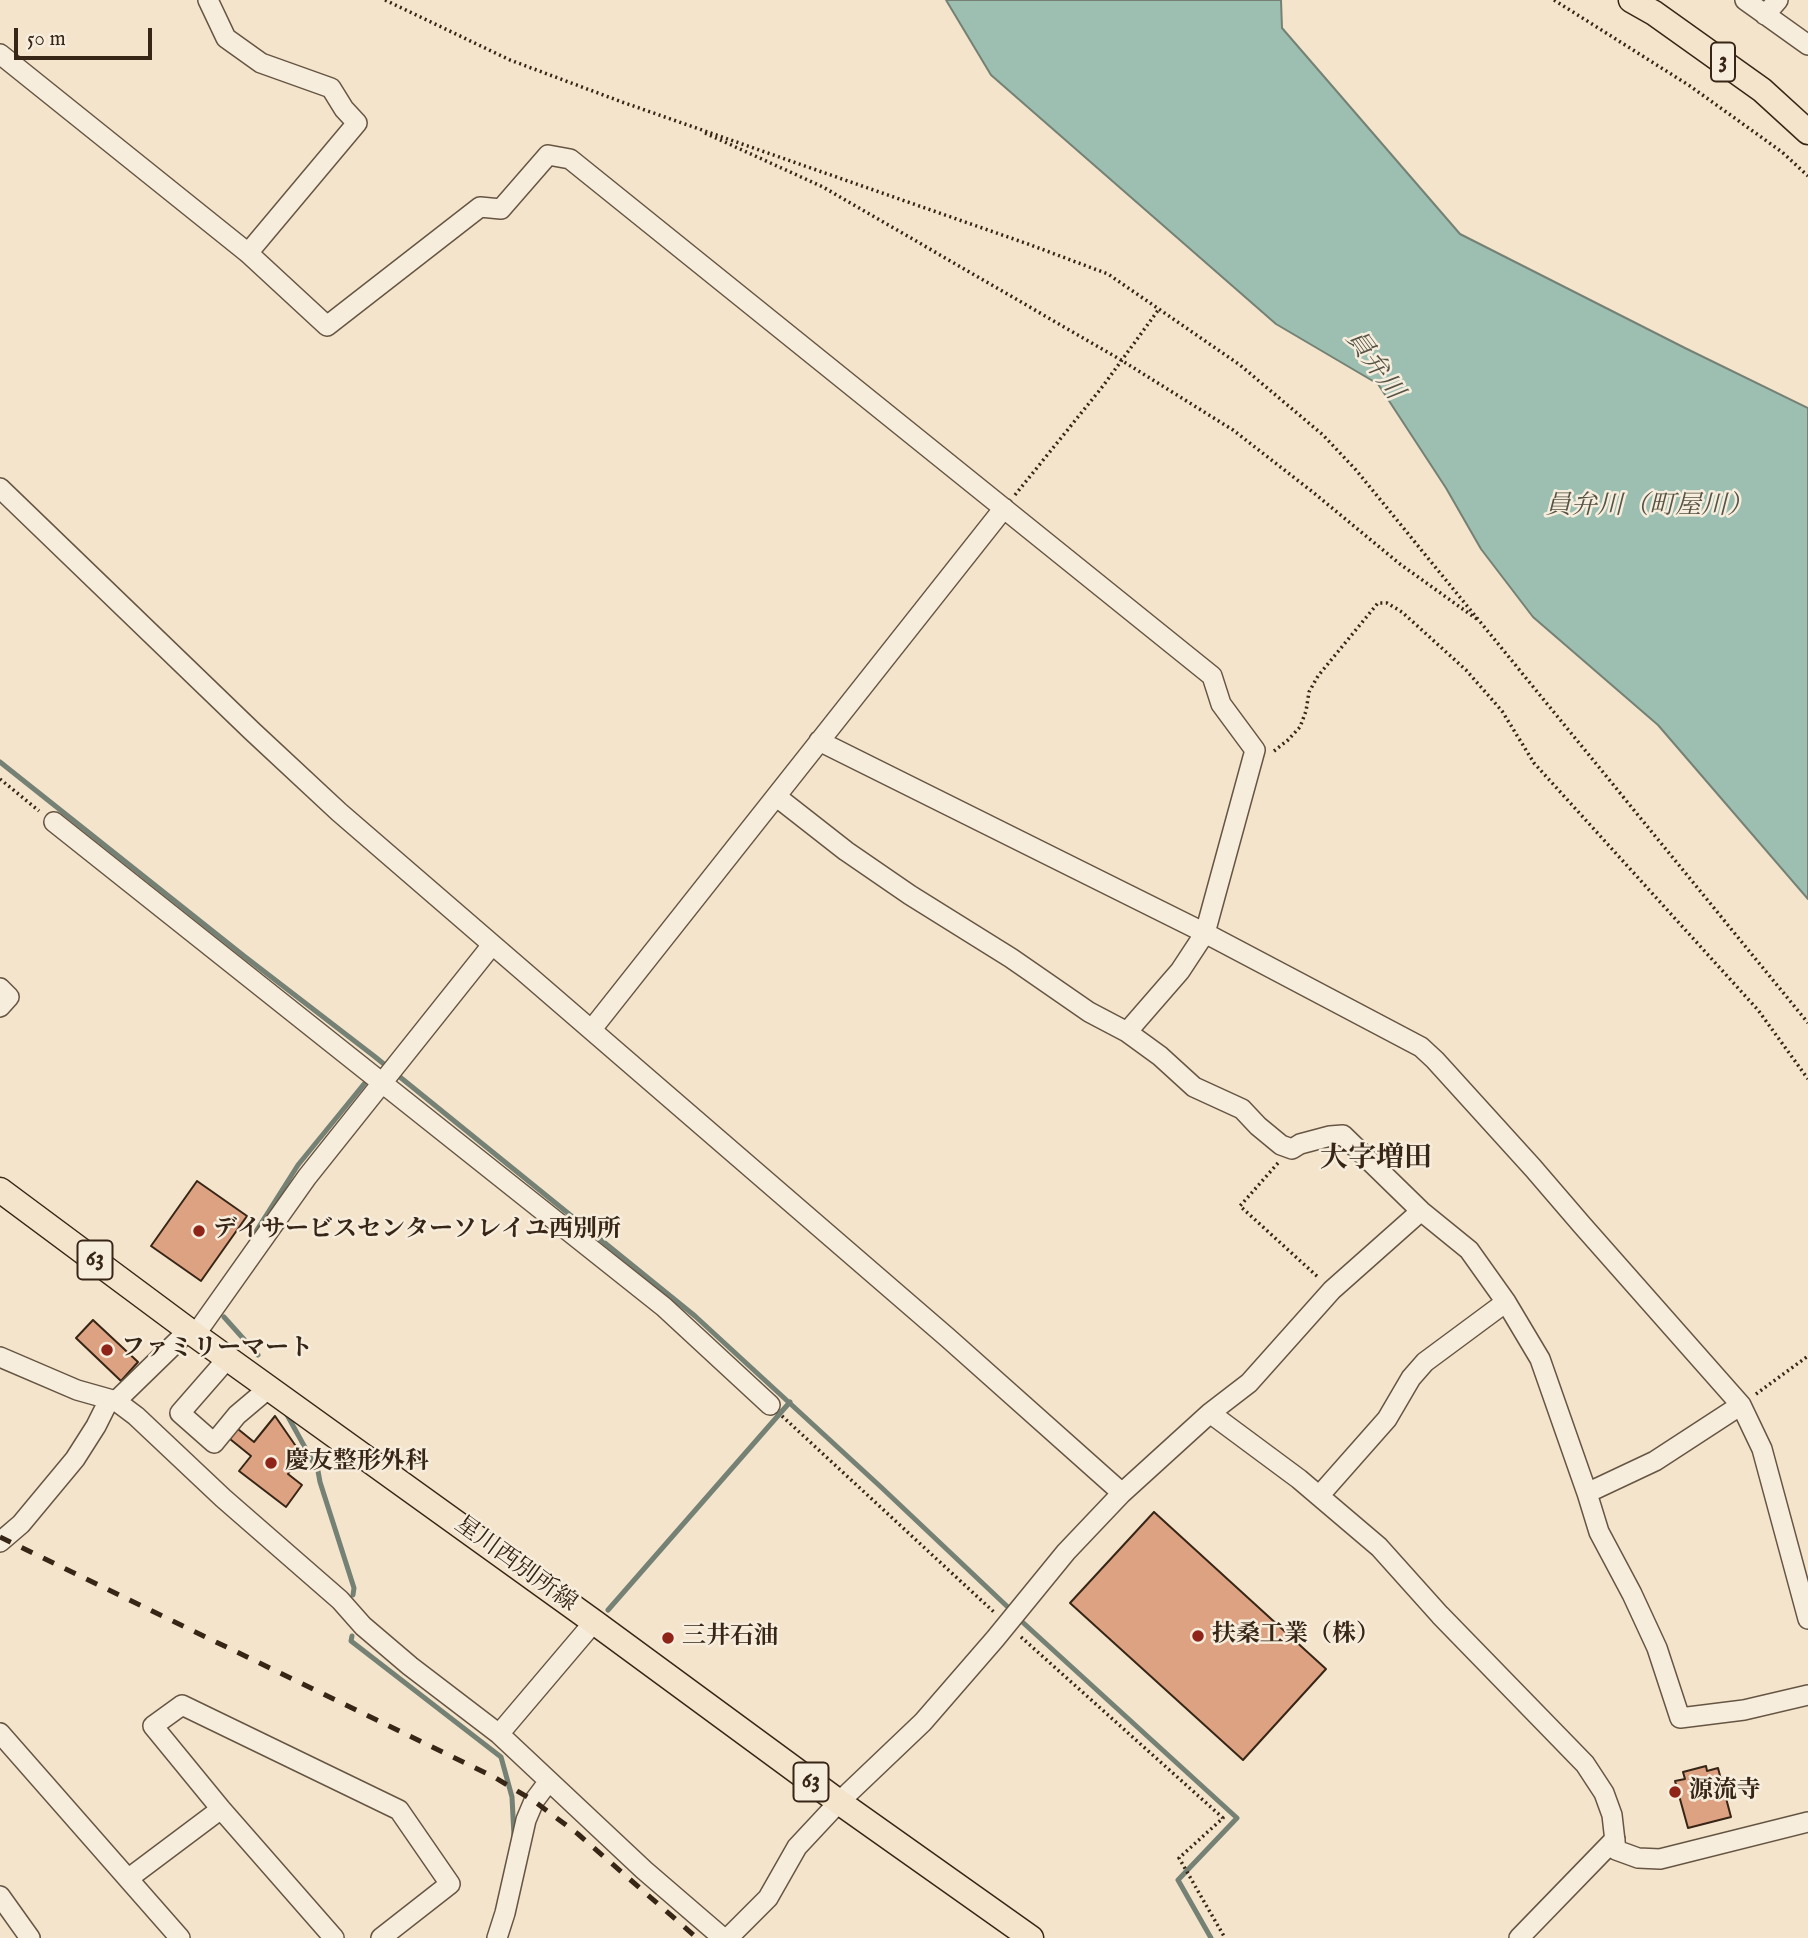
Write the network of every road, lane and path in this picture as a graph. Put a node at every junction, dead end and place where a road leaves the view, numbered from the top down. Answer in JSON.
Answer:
{"nodes":[{"id":1,"x":208,"y":0,"type":"edge"},
{"id":2,"x":385,"y":0,"type":"edge"},
{"id":3,"x":1554,"y":0,"type":"edge"},
{"id":4,"x":1631,"y":0,"type":"edge"},
{"id":5,"x":1745,"y":0,"type":"edge"},
{"id":6,"x":1778,"y":0,"type":"edge"},
{"id":7,"x":1658,"y":6,"type":"edge"},
{"id":8,"x":1765,"y":15,"type":"junction"},
{"id":9,"x":1808,"y":46,"type":"edge"},
{"id":10,"x":0,"y":54,"type":"edge"},
{"id":11,"x":684,"y":124,"type":"junction"},
{"id":12,"x":1808,"y":132,"type":"edge"},
{"id":13,"x":1808,"y":176,"type":"edge"},
{"id":14,"x":248,"y":253,"type":"junction"},
{"id":15,"x":1159,"y":309,"type":"junction"},
{"id":16,"x":1121,"y":360,"type":"junction"},
{"id":17,"x":0,"y":488,"type":"edge"},
{"id":18,"x":1004,"y":509,"type":"junction"},
{"id":19,"x":1483,"y":625,"type":"junction"},
{"id":20,"x":820,"y":741,"type":"junction"},
{"id":21,"x":1251,"y":765,"type":"junction"},
{"id":22,"x":0,"y":779,"type":"edge"},
{"id":23,"x":777,"y":797,"type":"junction"},
{"id":24,"x":54,"y":822,"type":"joint"},
{"id":25,"x":1205,"y":933,"type":"junction"},
{"id":26,"x":492,"y":945,"type":"junction"},
{"id":27,"x":0,"y":988,"type":"edge"},
{"id":28,"x":0,"y":1007,"type":"edge"},
{"id":29,"x":1808,"y":1023,"type":"edge"},
{"id":30,"x":592,"y":1029,"type":"junction"},
{"id":31,"x":1127,"y":1032,"type":"junction"},
{"id":32,"x":1808,"y":1079,"type":"edge"},
{"id":33,"x":383,"y":1082,"type":"junction"},
{"id":34,"x":1292,"y":1149,"type":"junction"},
{"id":35,"x":0,"y":1190,"type":"edge"},
{"id":36,"x":1421,"y":1211,"type":"junction"},
{"id":37,"x":1332,"y":1290,"type":"junction"},
{"id":38,"x":1506,"y":1302,"type":"junction"},
{"id":39,"x":192,"y":1332,"type":"junction"},
{"id":40,"x":1808,"y":1356,"type":"edge"},
{"id":41,"x":0,"y":1357,"type":"edge"},
{"id":42,"x":228,"y":1358,"type":"junction"},
{"id":43,"x":268,"y":1388,"type":"junction"},
{"id":44,"x":112,"y":1401,"type":"junction"},
{"id":45,"x":770,"y":1405,"type":"dead end"},
{"id":46,"x":1741,"y":1405,"type":"junction"},
{"id":47,"x":1210,"y":1413,"type":"junction"},
{"id":48,"x":789,"y":1422,"type":"dead end"},
{"id":49,"x":214,"y":1443,"type":"junction"},
{"id":50,"x":196,"y":1472,"type":"junction"},
{"id":51,"x":1122,"y":1493,"type":"junction"},
{"id":52,"x":1587,"y":1493,"type":"junction"},
{"id":53,"x":1319,"y":1496,"type":"junction"},
{"id":54,"x":0,"y":1542,"type":"edge"},
{"id":55,"x":1013,"y":1617,"type":"junction"},
{"id":56,"x":1808,"y":1619,"type":"edge"},
{"id":57,"x":594,"y":1622,"type":"junction"},
{"id":58,"x":1808,"y":1695,"type":"edge"},
{"id":59,"x":0,"y":1733,"type":"edge"},
{"id":60,"x":499,"y":1734,"type":"junction"},
{"id":61,"x":549,"y":1781,"type":"junction"},
{"id":62,"x":839,"y":1802,"type":"junction"},
{"id":63,"x":221,"y":1809,"type":"junction"},
{"id":64,"x":1808,"y":1822,"type":"edge"},
{"id":65,"x":1615,"y":1839,"type":"junction"},
{"id":66,"x":129,"y":1878,"type":"junction"},
{"id":67,"x":0,"y":1896,"type":"edge"},
{"id":68,"x":30,"y":1938,"type":"edge"},
{"id":69,"x":180,"y":1938,"type":"edge"},
{"id":70,"x":334,"y":1938,"type":"edge"},
{"id":71,"x":381,"y":1938,"type":"edge"},
{"id":72,"x":497,"y":1938,"type":"edge"},
{"id":73,"x":725,"y":1938,"type":"edge"},
{"id":74,"x":1031,"y":1938,"type":"edge"},
{"id":75,"x":1225,"y":1938,"type":"edge"},
{"id":76,"x":1519,"y":1938,"type":"edge"}],
"edges":[{"from":1,"to":14,"type":"street"},
{"from":2,"to":11,"type":"path"},
{"from":3,"to":13,"type":"path"},
{"from":4,"to":7,"type":"main road","number":"3"},
{"from":5,"to":8,"type":"street"},
{"from":6,"to":8,"type":"street"},
{"from":7,"to":12,"type":"main road","number":"3"},
{"from":8,"to":9,"type":"street"},
{"from":10,"to":14,"type":"street"},
{"from":11,"to":15,"type":"path"},
{"from":11,"to":16,"type":"path"},
{"from":14,"to":18,"type":"street"},
{"from":15,"to":16,"type":"path"},
{"from":15,"to":19,"type":"path"},
{"from":16,"to":18,"type":"path"},
{"from":16,"to":19,"type":"path"},
{"from":17,"to":26,"type":"street"},
{"from":18,"to":20,"type":"street"},
{"from":18,"to":21,"type":"street"},
{"from":19,"to":29,"type":"path"},
{"from":20,"to":23,"type":"street"},
{"from":20,"to":25,"type":"street"},
{"from":21,"to":25,"type":"street"},
{"from":21,"to":32,"type":"path"},
{"from":22,"to":24,"type":"path"},
{"from":23,"to":30,"type":"street"},
{"from":23,"to":31,"type":"street"},
{"from":24,"to":33,"type":"street"},
{"from":25,"to":31,"type":"street"},
{"from":25,"to":46,"type":"street"},
{"from":26,"to":30,"type":"street"},
{"from":26,"to":33,"type":"street"},
{"from":27,"to":28,"type":"street"},
{"from":30,"to":51,"type":"street"},
{"from":31,"to":34,"type":"street"},
{"from":33,"to":39,"type":"street"},
{"from":33,"to":45,"type":"street"},
{"from":34,"to":36,"type":"street"},
{"from":34,"to":37,"type":"path"},
{"from":35,"to":39,"type":"main road","name":"星川西別所線","number":"63"},
{"from":36,"to":37,"type":"street"},
{"from":36,"to":38,"type":"street"},
{"from":37,"to":47,"type":"street"},
{"from":38,"to":52,"type":"street"},
{"from":38,"to":53,"type":"street"},
{"from":39,"to":42,"type":"main road","name":"星川西別所線","number":"63"},
{"from":39,"to":44,"type":"street"},
{"from":40,"to":46,"type":"path"},
{"from":41,"to":44,"type":"street"},
{"from":42,"to":43,"type":"main road","name":"星川西別所線","number":"63"},
{"from":42,"to":49,"type":"street"},
{"from":43,"to":49,"type":"street"},
{"from":43,"to":57,"type":"main road","name":"星川西別所線","number":"63"},
{"from":44,"to":50,"type":"street"},
{"from":44,"to":54,"type":"street"},
{"from":46,"to":52,"type":"street"},
{"from":46,"to":56,"type":"street"},
{"from":47,"to":51,"type":"street"},
{"from":47,"to":53,"type":"street"},
{"from":48,"to":55,"type":"path"},
{"from":49,"to":50,"type":"street"},
{"from":50,"to":60,"type":"street"},
{"from":51,"to":55,"type":"street"},
{"from":52,"to":58,"type":"street"},
{"from":53,"to":65,"type":"street"},
{"from":55,"to":62,"type":"street"},
{"from":55,"to":75,"type":"path"},
{"from":57,"to":60,"type":"street"},
{"from":57,"to":62,"type":"main road","name":"星川西別所線","number":"63"},
{"from":59,"to":66,"type":"street"},
{"from":60,"to":61,"type":"street"},
{"from":61,"to":72,"type":"street"},
{"from":61,"to":73,"type":"street"},
{"from":62,"to":73,"type":"street"},
{"from":62,"to":74,"type":"main road","name":"星川西別所線","number":"63"},
{"from":63,"to":66,"type":"street"},
{"from":63,"to":70,"type":"street"},
{"from":63,"to":71,"type":"street"},
{"from":64,"to":65,"type":"street"},
{"from":65,"to":76,"type":"street"},
{"from":66,"to":69,"type":"street"},
{"from":67,"to":68,"type":"street"}]}
